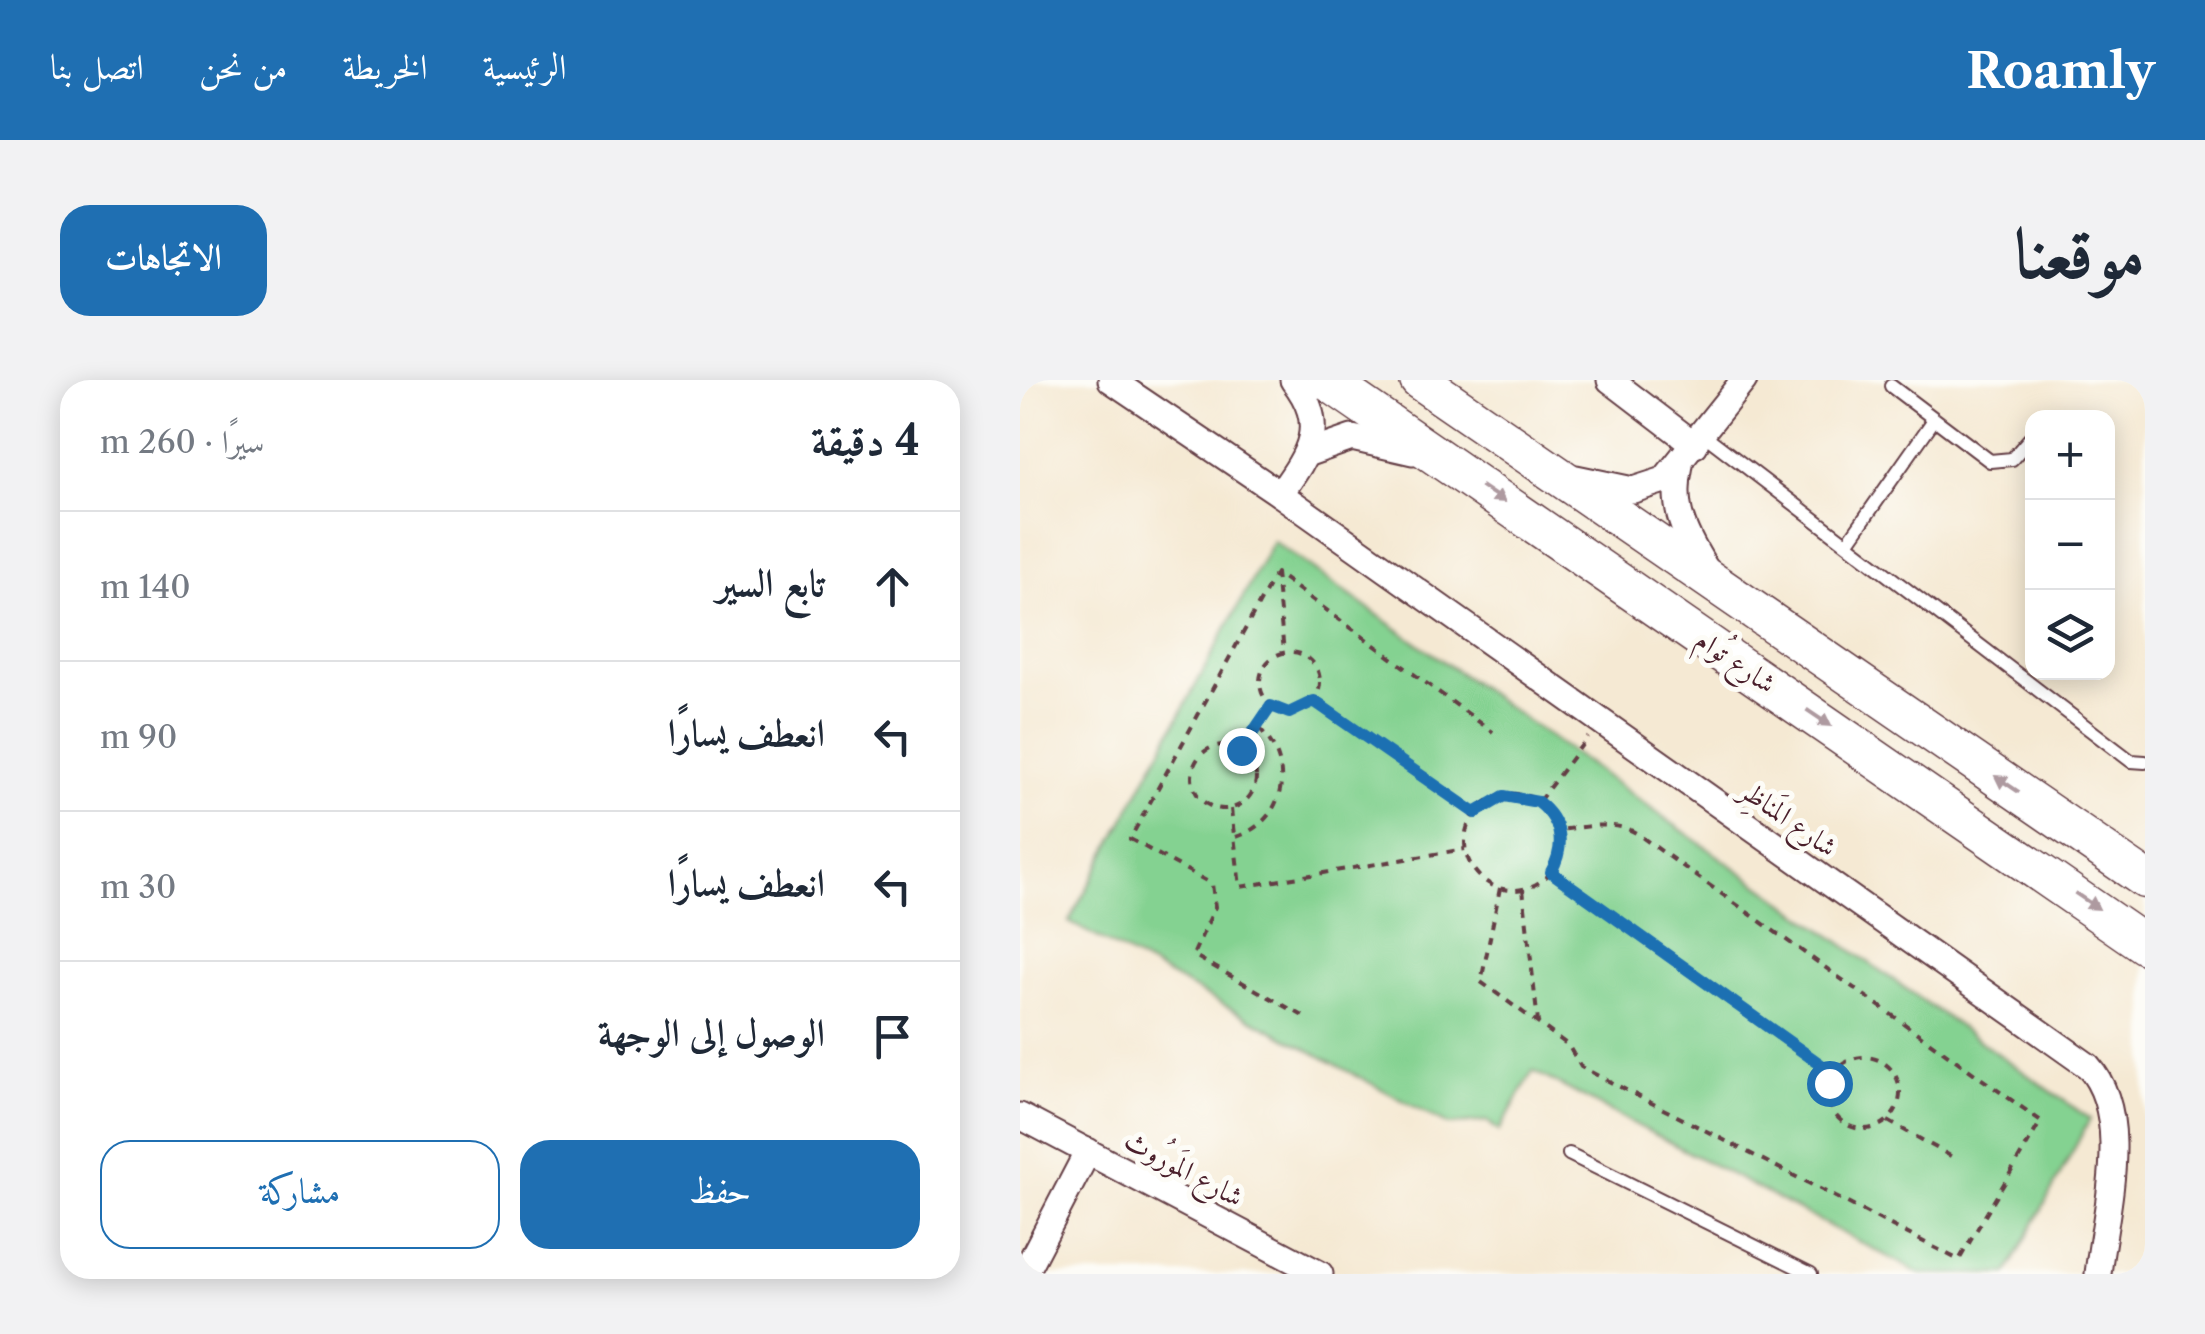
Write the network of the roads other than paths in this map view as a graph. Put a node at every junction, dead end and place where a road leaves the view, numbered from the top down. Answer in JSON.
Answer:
{"nodes":[{"id":1,"x":1111,"y":380,"type":"edge"},
{"id":2,"x":1294,"y":380,"type":"edge"},
{"id":3,"x":1326,"y":380,"type":"edge"},
{"id":4,"x":1419,"y":380,"type":"edge"},
{"id":5,"x":1610,"y":380,"type":"edge"},
{"id":6,"x":1744,"y":380,"type":"edge"},
{"id":7,"x":1891,"y":386,"type":"dead end"},
{"id":8,"x":1933,"y":421,"type":"junction"},
{"id":9,"x":2025,"y":444,"type":"edge"},
{"id":10,"x":1693,"y":448,"type":"junction"},
{"id":11,"x":1309,"y":453,"type":"junction"},
{"id":12,"x":1446,"y":462,"type":"junction"},
{"id":13,"x":1554,"y":473,"type":"junction"},
{"id":14,"x":1280,"y":494,"type":"junction"},
{"id":15,"x":1848,"y":542,"type":"junction"},
{"id":16,"x":1714,"y":582,"type":"junction"},
{"id":17,"x":2145,"y":762,"type":"edge"},
{"id":18,"x":2145,"y":879,"type":"edge"},
{"id":19,"x":2145,"y":945,"type":"edge"},
{"id":20,"x":1020,"y":1116,"type":"edge"},
{"id":21,"x":1088,"y":1151,"type":"junction"},
{"id":22,"x":1569,"y":1154,"type":"dead end"},
{"id":23,"x":1274,"y":1250,"type":"junction"},
{"id":24,"x":1024,"y":1274,"type":"edge"},
{"id":25,"x":1262,"y":1274,"type":"edge"},
{"id":26,"x":1320,"y":1274,"type":"edge"},
{"id":27,"x":1811,"y":1274,"type":"edge"},
{"id":28,"x":2098,"y":1274,"type":"edge"}],
"edges":[{"from":1,"to":14,"type":"street","name":"شارع المَناظِر"},
{"from":2,"to":11,"type":"street"},
{"from":3,"to":12,"type":"main road","name":"شارع تُوام"},
{"from":4,"to":13,"type":"main road","name":"شارع تُوام"},
{"from":5,"to":10,"type":"street"},
{"from":6,"to":10,"type":"street"},
{"from":7,"to":8,"type":"lane"},
{"from":8,"to":9,"type":"lane"},
{"from":8,"to":15,"type":"lane"},
{"from":10,"to":13,"type":"street"},
{"from":10,"to":15,"type":"lane"},
{"from":10,"to":16,"type":"street"},
{"from":11,"to":12,"type":"street"},
{"from":11,"to":14,"type":"street"},
{"from":12,"to":19,"type":"main road","name":"شارع تُوام","one_way":true},
{"from":13,"to":16,"type":"main road","name":"شارع تُوام"},
{"from":14,"to":28,"type":"street","name":"شارع المَناظِر"},
{"from":15,"to":17,"type":"lane"},
{"from":18,"to":16,"type":"main road","name":"شارع تُوام","one_way":true},
{"from":20,"to":21,"type":"street","name":"شارع المَورُوث"},
{"from":21,"to":23,"type":"street","name":"شارع المَورُوث"},
{"from":21,"to":24,"type":"street"},
{"from":22,"to":27,"type":"lane"},
{"from":23,"to":25,"type":"street"},
{"from":23,"to":26,"type":"street","name":"شارع المَورُوث"}]}
